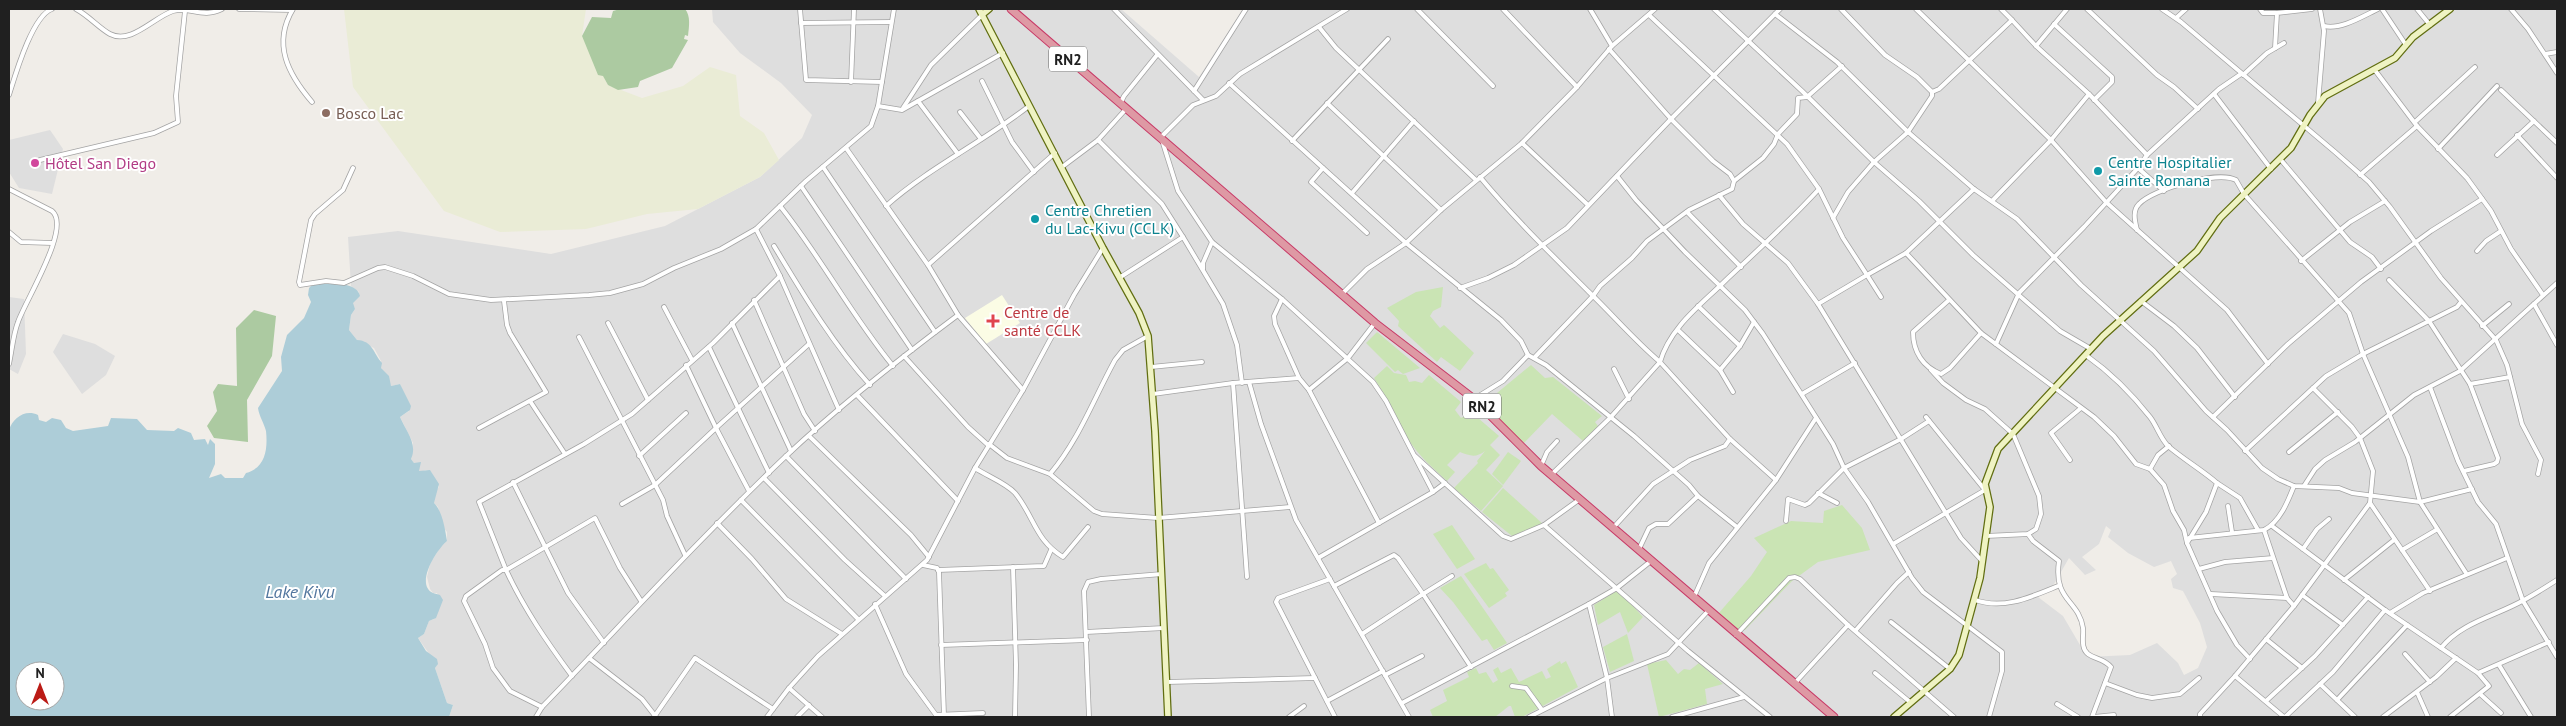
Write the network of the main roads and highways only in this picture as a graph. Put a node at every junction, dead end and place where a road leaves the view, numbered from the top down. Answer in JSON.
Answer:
{"nodes":[{"id":1,"x":1011,"y":9,"type":"edge"},
{"id":2,"x":1834,"y":717,"type":"edge"}],
"edges":[{"from":1,"to":2,"type":"highway","number":"RN2"}]}
